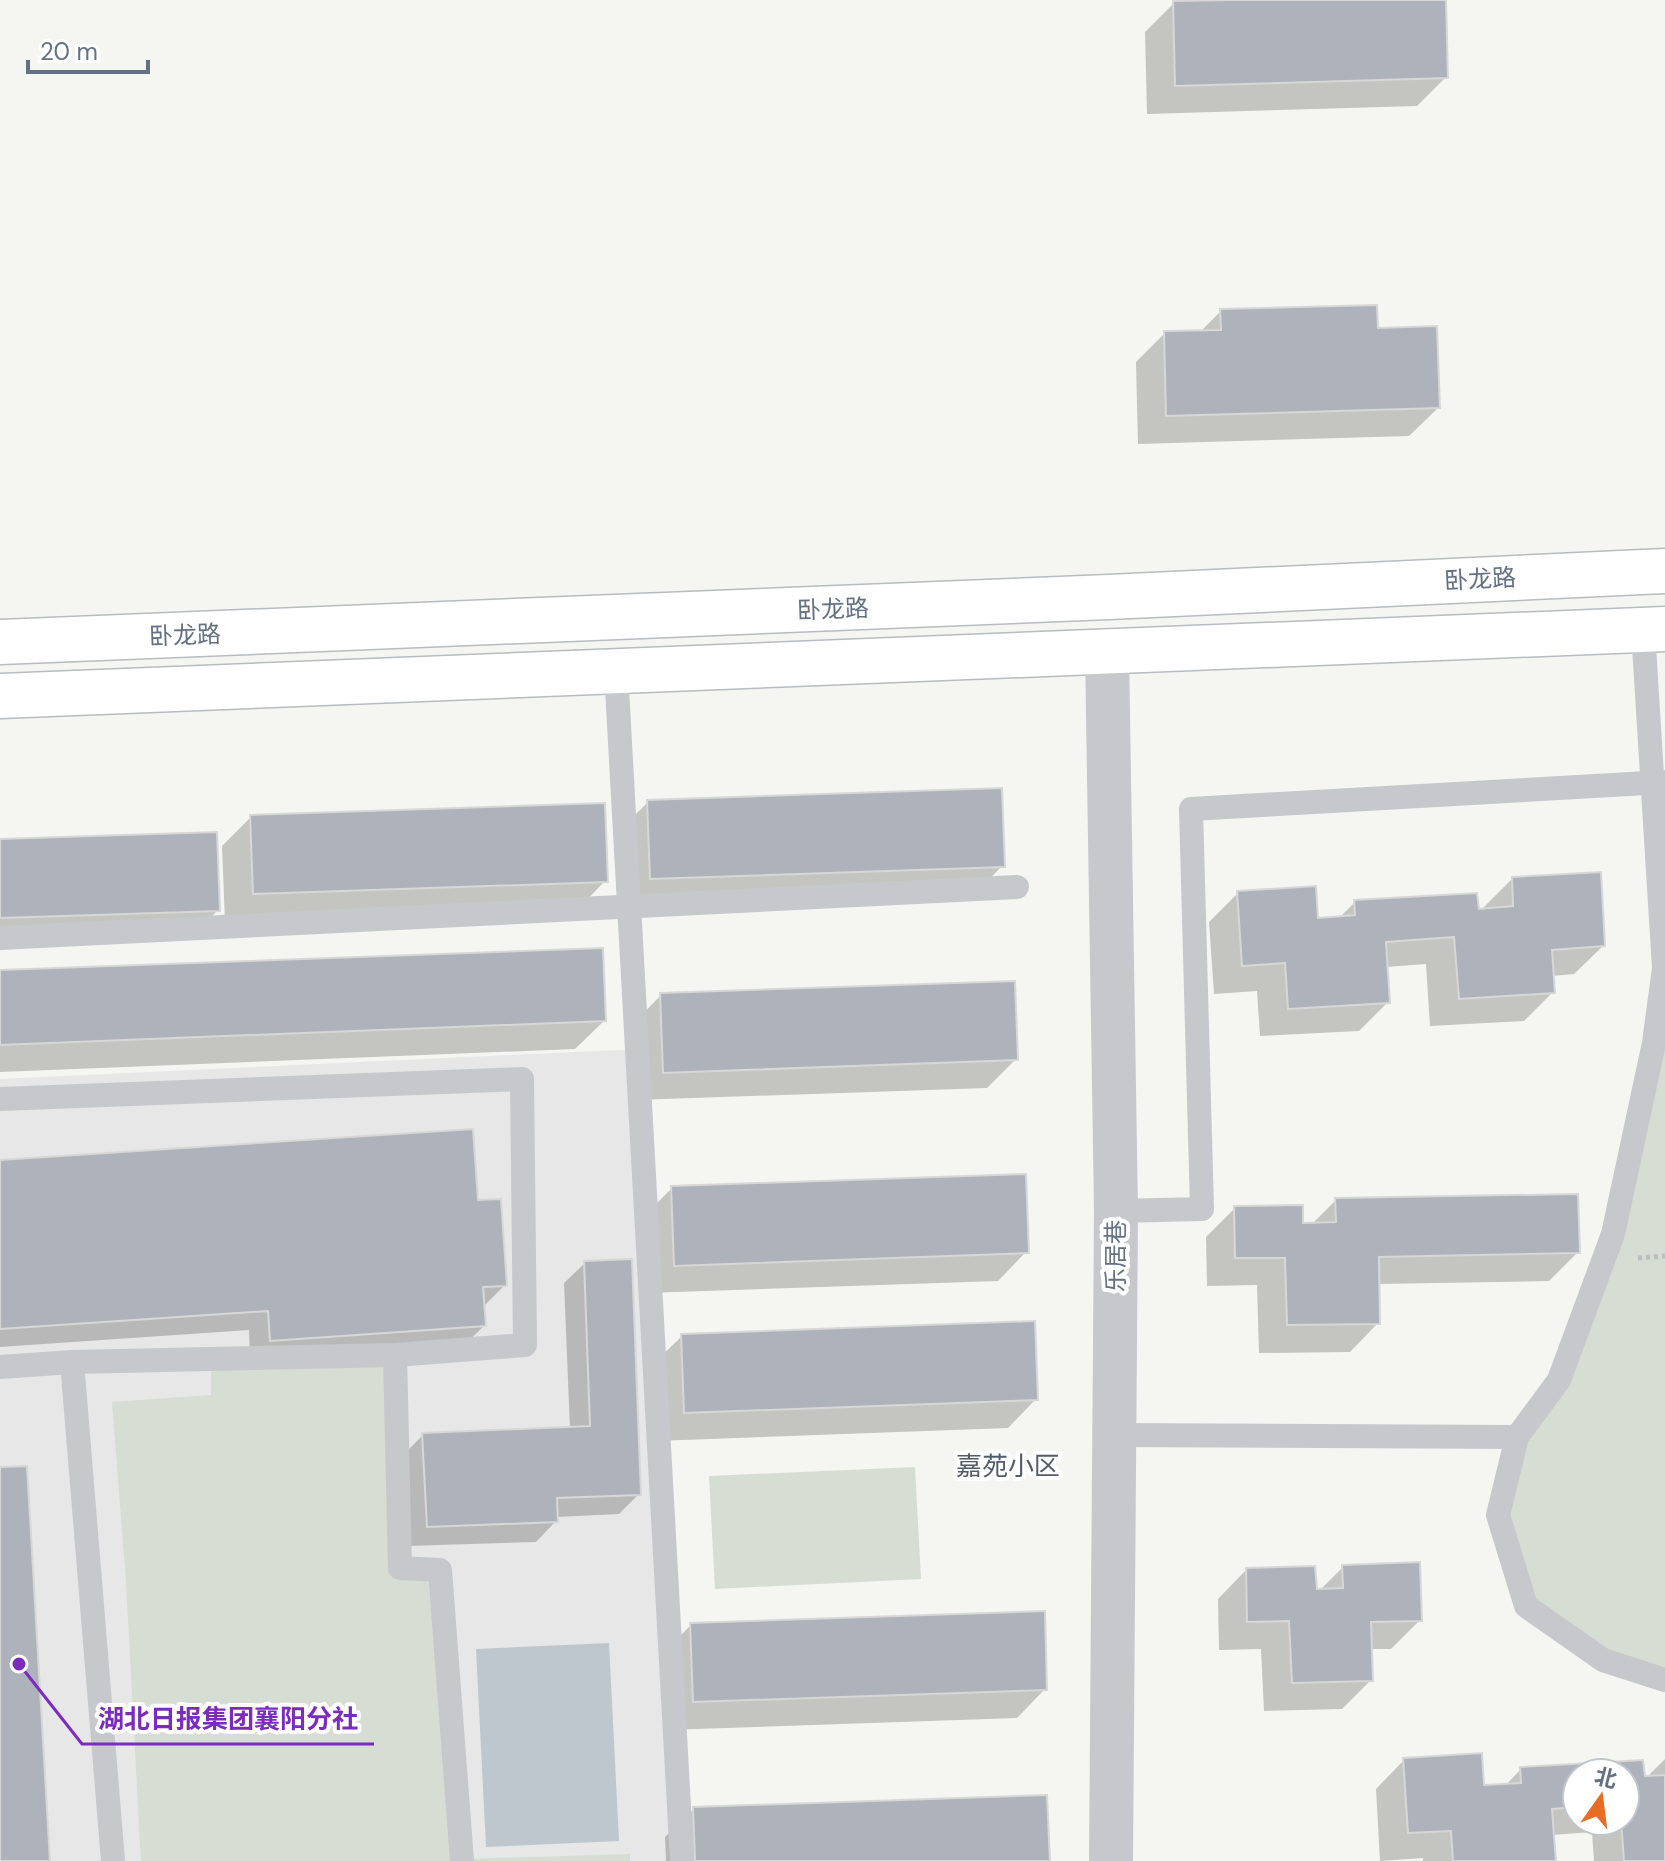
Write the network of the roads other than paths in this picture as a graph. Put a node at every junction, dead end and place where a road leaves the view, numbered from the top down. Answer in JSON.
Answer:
{"nodes":[{"id":1,"x":1665,"y":571,"type":"edge"},
{"id":2,"x":1654,"y":630,"type":"edge"},
{"id":3,"x":0,"y":642,"type":"edge"},
{"id":4,"x":1107,"y":651,"type":"junction"},
{"id":5,"x":616,"y":670,"type":"junction"},
{"id":6,"x":0,"y":696,"type":"edge"},
{"id":7,"x":1659,"y":782,"type":"edge"},
{"id":8,"x":1017,"y":887,"type":"dead end"},
{"id":9,"x":630,"y":907,"type":"junction"},
{"id":10,"x":0,"y":938,"type":"edge"},
{"id":11,"x":1660,"y":1043,"type":"edge"},
{"id":12,"x":0,"y":1099,"type":"edge"},
{"id":13,"x":1116,"y":1211,"type":"junction"},
{"id":14,"x":395,"y":1355,"type":"junction"},
{"id":15,"x":72,"y":1362,"type":"junction"},
{"id":16,"x":0,"y":1367,"type":"edge"},
{"id":17,"x":1114,"y":1435,"type":"junction"},
{"id":18,"x":1517,"y":1437,"type":"junction"},
{"id":19,"x":1665,"y":1680,"type":"edge"},
{"id":20,"x":113,"y":1861,"type":"edge"},
{"id":21,"x":462,"y":1861,"type":"edge"},
{"id":22,"x":682,"y":1861,"type":"edge"},
{"id":23,"x":1111,"y":1861,"type":"edge"}],
"edges":[{"from":1,"to":3,"type":"main road","name":"卧龙路"},
{"from":2,"to":4,"type":"main road"},
{"from":2,"to":7,"type":"lane"},
{"from":4,"to":5,"type":"main road"},
{"from":4,"to":13,"type":"street","name":"乐居巷"},
{"from":5,"to":6,"type":"main road"},
{"from":5,"to":9,"type":"lane"},
{"from":7,"to":11,"type":"lane"},
{"from":7,"to":13,"type":"lane"},
{"from":8,"to":9,"type":"lane"},
{"from":9,"to":10,"type":"lane"},
{"from":9,"to":22,"type":"lane"},
{"from":11,"to":18,"type":"lane"},
{"from":12,"to":14,"type":"lane"},
{"from":13,"to":17,"type":"street","name":"乐居巷"},
{"from":14,"to":15,"type":"lane"},
{"from":14,"to":21,"type":"lane"},
{"from":15,"to":16,"type":"lane"},
{"from":15,"to":20,"type":"lane"},
{"from":17,"to":18,"type":"lane"},
{"from":17,"to":23,"type":"street","name":"乐居巷"},
{"from":18,"to":19,"type":"lane"}]}
